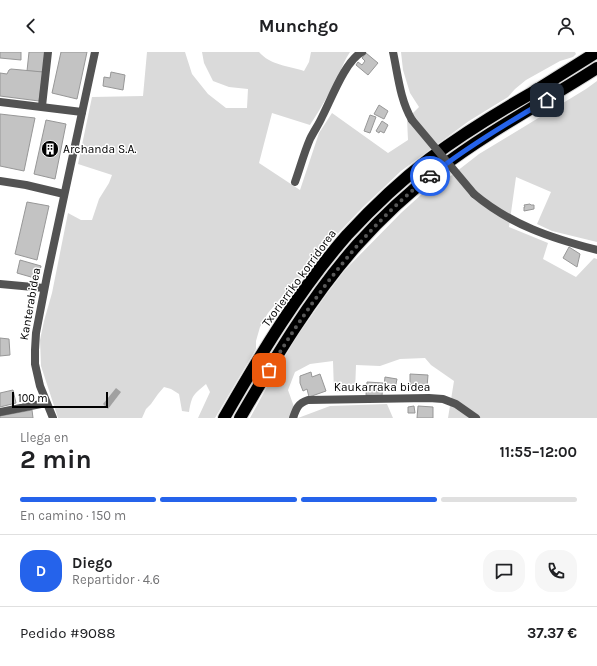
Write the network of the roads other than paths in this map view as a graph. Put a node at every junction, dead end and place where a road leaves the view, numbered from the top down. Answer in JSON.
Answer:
{"nodes":[{"id":1,"x":48,"y":52,"type":"edge"},
{"id":2,"x":95,"y":52,"type":"edge"},
{"id":3,"x":362,"y":52,"type":"edge"},
{"id":4,"x":393,"y":52,"type":"edge"},
{"id":5,"x":596,"y":52,"type":"edge"},
{"id":6,"x":597,"y":68,"type":"edge"},
{"id":7,"x":0,"y":102,"type":"edge"},
{"id":8,"x":42,"y":106,"type":"junction"},
{"id":9,"x":82,"y":112,"type":"junction"},
{"id":10,"x":0,"y":181,"type":"edge"},
{"id":11,"x":295,"y":182,"type":"dead end"},
{"id":12,"x":64,"y":194,"type":"junction"},
{"id":13,"x":597,"y":250,"type":"edge"},
{"id":14,"x":0,"y":284,"type":"edge"},
{"id":15,"x":44,"y":288,"type":"junction"},
{"id":16,"x":46,"y":403,"type":"junction"},
{"id":17,"x":0,"y":412,"type":"edge"},
{"id":18,"x":53,"y":418,"type":"edge"},
{"id":19,"x":224,"y":418,"type":"edge"},
{"id":20,"x":240,"y":418,"type":"edge"},
{"id":21,"x":293,"y":418,"type":"edge"},
{"id":22,"x":476,"y":418,"type":"edge"}],
"edges":[{"from":1,"to":8,"type":"street"},
{"from":2,"to":9,"type":"street","name":"Kanterabidea"},
{"from":3,"to":11,"type":"street"},
{"from":4,"to":13,"type":"street","bridge":true},
{"from":5,"to":19,"type":"highway","name":"Txorierriko korridorea"},
{"from":6,"to":20,"type":"highway"},
{"from":7,"to":8,"type":"street"},
{"from":8,"to":9,"type":"street"},
{"from":9,"to":12,"type":"street","name":"Kanterabidea"},
{"from":10,"to":12,"type":"street"},
{"from":12,"to":15,"type":"street","name":"Kanterabidea"},
{"from":14,"to":15,"type":"street"},
{"from":15,"to":16,"type":"street","name":"Kanterabidea"},
{"from":16,"to":17,"type":"street"},
{"from":16,"to":18,"type":"street","name":"Kanterabidea"},
{"from":21,"to":22,"type":"street","name":"Kaukarraka bidea"}]}
